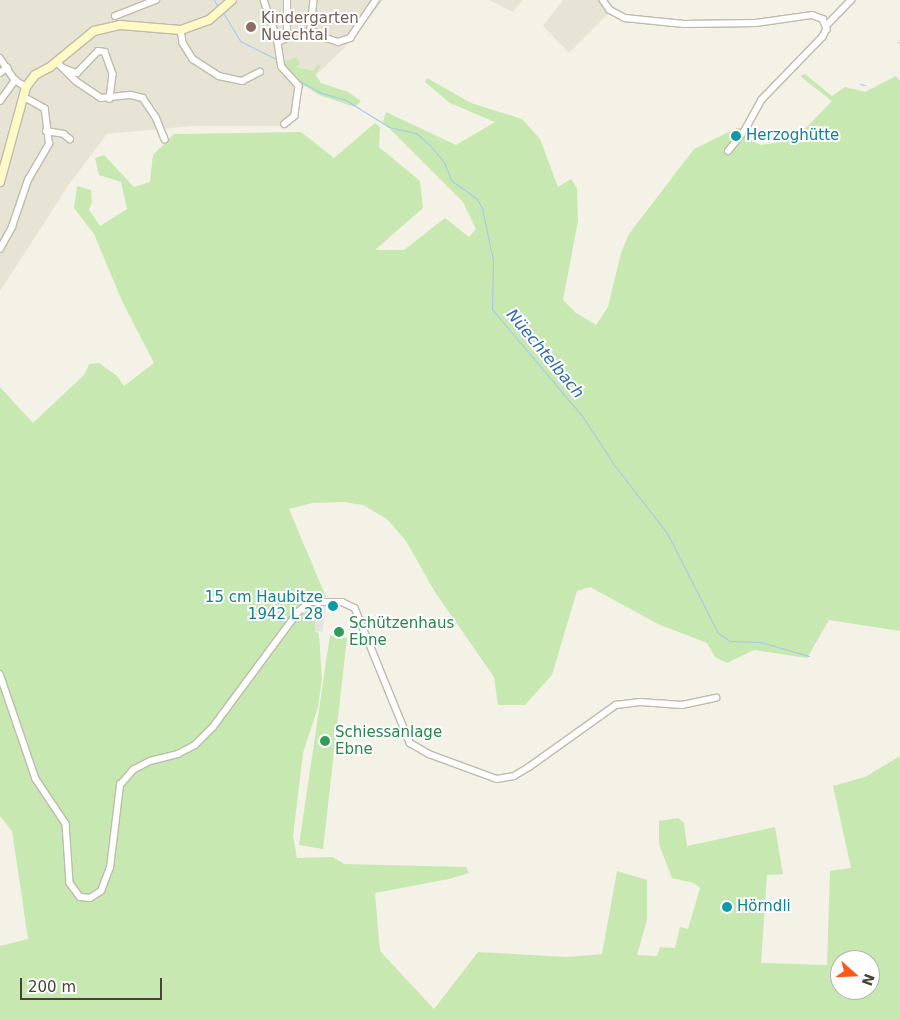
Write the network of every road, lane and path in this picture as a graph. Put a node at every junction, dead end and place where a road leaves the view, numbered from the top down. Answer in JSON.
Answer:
{"nodes":[{"id":1,"x":156,"y":0,"type":"edge"},
{"id":2,"x":232,"y":0,"type":"edge"},
{"id":3,"x":264,"y":0,"type":"edge"},
{"id":4,"x":287,"y":0,"type":"edge"},
{"id":5,"x":314,"y":0,"type":"edge"},
{"id":6,"x":376,"y":0,"type":"edge"},
{"id":7,"x":603,"y":0,"type":"edge"},
{"id":8,"x":851,"y":0,"type":"edge"},
{"id":9,"x":115,"y":16,"type":"dead end"},
{"id":10,"x":827,"y":26,"type":"junction"},
{"id":11,"x":181,"y":30,"type":"junction"},
{"id":12,"x":278,"y":42,"type":"junction"},
{"id":13,"x":0,"y":58,"type":"edge"},
{"id":14,"x":60,"y":65,"type":"junction"},
{"id":15,"x":7,"y":68,"type":"junction"},
{"id":16,"x":260,"y":72,"type":"dead end"},
{"id":17,"x":0,"y":73,"type":"edge"},
{"id":18,"x":15,"y":80,"type":"junction"},
{"id":19,"x":26,"y":87,"type":"junction"},
{"id":20,"x":23,"y":97,"type":"junction"},
{"id":21,"x":110,"y":98,"type":"junction"},
{"id":22,"x":0,"y":101,"type":"edge"},
{"id":23,"x":285,"y":124,"type":"dead end"},
{"id":24,"x":46,"y":131,"type":"junction"},
{"id":25,"x":70,"y":139,"type":"dead end"},
{"id":26,"x":165,"y":139,"type":"dead end"},
{"id":27,"x":729,"y":151,"type":"dead end"},
{"id":28,"x":2,"y":164,"type":"edge"},
{"id":29,"x":0,"y":182,"type":"edge"},
{"id":30,"x":0,"y":249,"type":"edge"},
{"id":31,"x":0,"y":674,"type":"edge"},
{"id":32,"x":2,"y":684,"type":"edge"},
{"id":33,"x":716,"y":698,"type":"dead end"}],
"edges":[{"from":1,"to":9,"type":"street"},
{"from":2,"to":11,"type":"street"},
{"from":3,"to":12,"type":"street"},
{"from":4,"to":12,"type":"street"},
{"from":5,"to":6,"type":"street"},
{"from":7,"to":10,"type":"street"},
{"from":8,"to":10,"type":"street"},
{"from":10,"to":27,"type":"street"},
{"from":11,"to":14,"type":"street"},
{"from":11,"to":16,"type":"street"},
{"from":12,"to":23,"type":"street"},
{"from":13,"to":15,"type":"street"},
{"from":14,"to":19,"type":"street"},
{"from":14,"to":21,"type":"street"},
{"from":14,"to":21,"type":"street"},
{"from":15,"to":17,"type":"street"},
{"from":15,"to":18,"type":"street"},
{"from":18,"to":19,"type":"street"},
{"from":18,"to":22,"type":"street"},
{"from":19,"to":20,"type":"street"},
{"from":20,"to":24,"type":"street"},
{"from":20,"to":28,"type":"street"},
{"from":21,"to":26,"type":"street"},
{"from":24,"to":25,"type":"street"},
{"from":24,"to":30,"type":"street"},
{"from":28,"to":29,"type":"street"},
{"from":31,"to":32,"type":"street"},
{"from":32,"to":33,"type":"street"}]}
